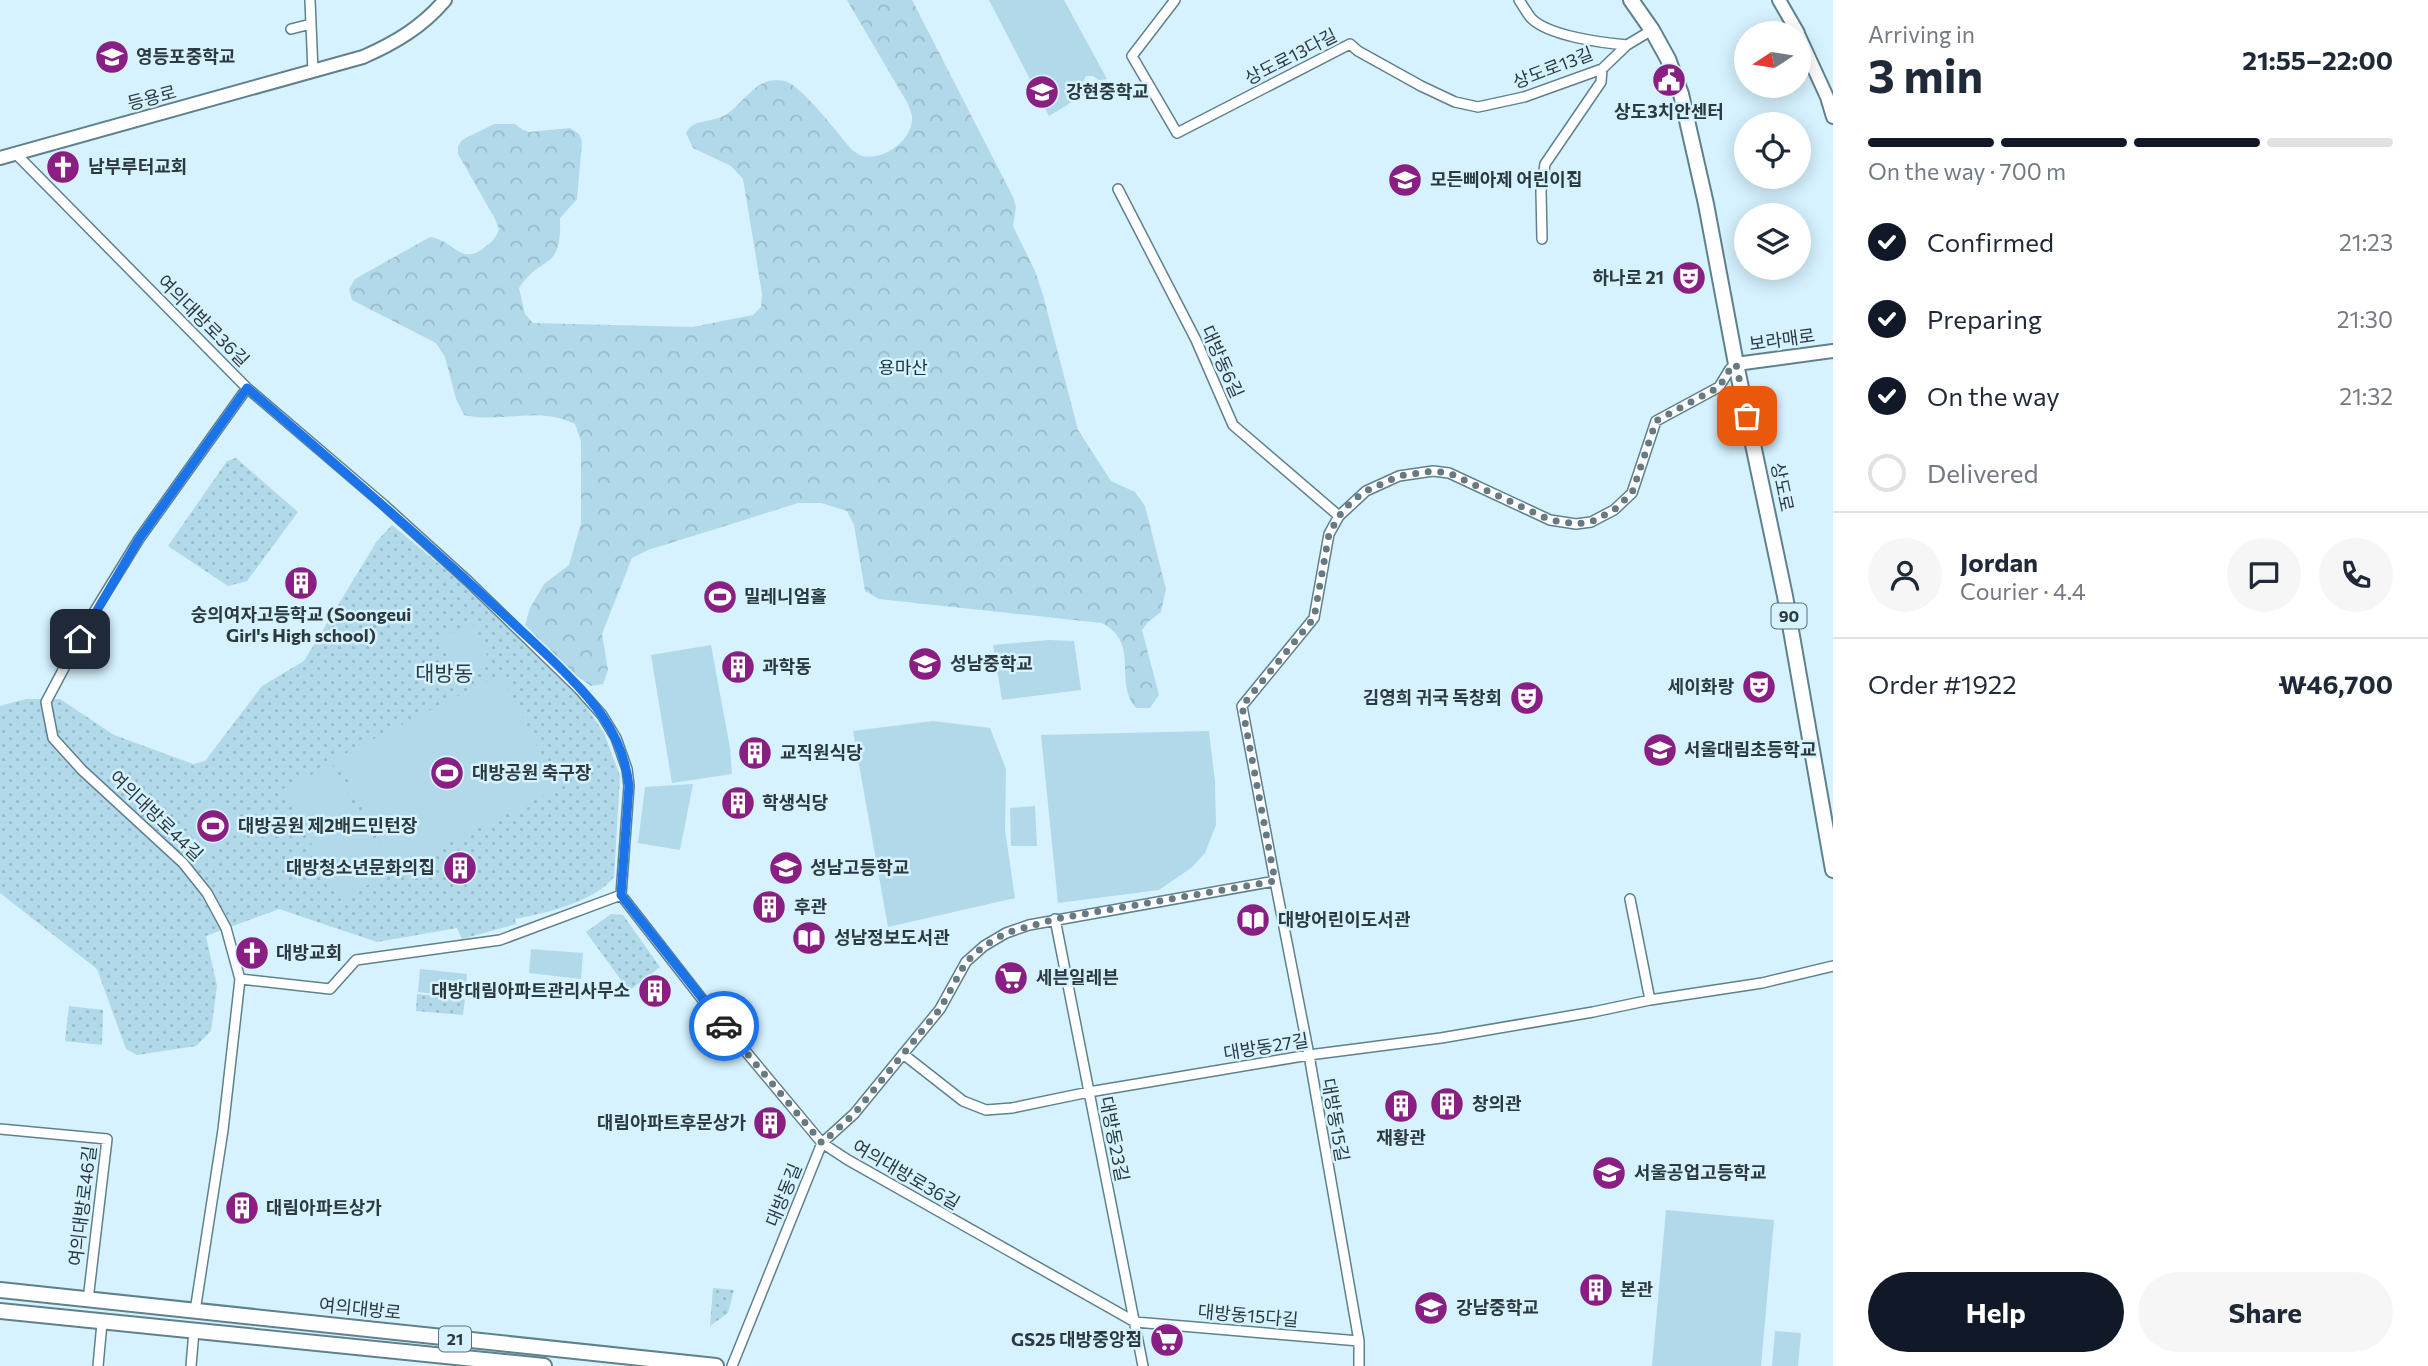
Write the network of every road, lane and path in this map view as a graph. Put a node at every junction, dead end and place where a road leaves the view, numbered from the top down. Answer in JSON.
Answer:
{"nodes":[{"id":1,"x":310,"y":0,"type":"edge"},
{"id":2,"x":445,"y":0,"type":"edge"},
{"id":3,"x":1175,"y":0,"type":"edge"},
{"id":4,"x":1519,"y":0,"type":"edge"},
{"id":5,"x":1631,"y":0,"type":"edge"},
{"id":6,"x":1779,"y":0,"type":"edge"},
{"id":7,"x":1790,"y":21,"type":"edge"},
{"id":8,"x":311,"y":24,"type":"junction"},
{"id":9,"x":291,"y":29,"type":"dead end"},
{"id":10,"x":1652,"y":30,"type":"junction"},
{"id":11,"x":1627,"y":45,"type":"junction"},
{"id":12,"x":1811,"y":63,"type":"edge"},
{"id":13,"x":1602,"y":69,"type":"junction"},
{"id":14,"x":313,"y":72,"type":"junction"},
{"id":15,"x":1495,"y":104,"type":"joint"},
{"id":16,"x":1833,"y":117,"type":"edge"},
{"id":17,"x":15,"y":153,"type":"junction"},
{"id":18,"x":0,"y":158,"type":"edge"},
{"id":19,"x":1118,"y":189,"type":"dead end"},
{"id":20,"x":1542,"y":239,"type":"dead end"},
{"id":21,"x":1833,"y":351,"type":"edge"},
{"id":22,"x":1736,"y":364,"type":"junction"},
{"id":23,"x":247,"y":388,"type":"junction"},
{"id":24,"x":1339,"y":516,"type":"junction"},
{"id":25,"x":1833,"y":870,"type":"edge"},
{"id":26,"x":1275,"y":881,"type":"junction"},
{"id":27,"x":621,"y":895,"type":"junction"},
{"id":28,"x":1630,"y":899,"type":"dead end"},
{"id":29,"x":1055,"y":919,"type":"junction"},
{"id":30,"x":1833,"y":966,"type":"edge"},
{"id":31,"x":240,"y":979,"type":"junction"},
{"id":32,"x":1650,"y":1000,"type":"junction"},
{"id":33,"x":903,"y":1054,"type":"junction"},
{"id":34,"x":1309,"y":1055,"type":"junction"},
{"id":35,"x":1089,"y":1092,"type":"junction"},
{"id":36,"x":0,"y":1129,"type":"edge"},
{"id":37,"x":822,"y":1143,"type":"junction"},
{"id":38,"x":0,"y":1290,"type":"edge"},
{"id":39,"x":88,"y":1300,"type":"junction"},
{"id":40,"x":0,"y":1311,"type":"edge"},
{"id":41,"x":195,"y":1311,"type":"junction"},
{"id":42,"x":1135,"y":1322,"type":"junction"},
{"id":43,"x":102,"y":1323,"type":"junction"},
{"id":44,"x":194,"y":1331,"type":"junction"},
{"id":45,"x":1359,"y":1341,"type":"junction"},
{"id":46,"x":493,"y":1363,"type":"edge"},
{"id":47,"x":98,"y":1366,"type":"edge"},
{"id":48,"x":191,"y":1366,"type":"edge"},
{"id":49,"x":544,"y":1366,"type":"edge"},
{"id":50,"x":716,"y":1366,"type":"edge"},
{"id":51,"x":732,"y":1366,"type":"edge"},
{"id":52,"x":1143,"y":1366,"type":"edge"},
{"id":53,"x":1359,"y":1366,"type":"edge"}],
"edges":[{"from":1,"to":8,"type":"street"},
{"from":2,"to":14,"type":"street","name":"등용로"},
{"from":3,"to":15,"type":"street","name":"상도로13다길"},
{"from":4,"to":11,"type":"street"},
{"from":5,"to":10,"type":"main road","name":"상도로","number":"90"},
{"from":6,"to":7,"type":"street"},
{"from":8,"to":9,"type":"street"},
{"from":8,"to":14,"type":"street"},
{"from":10,"to":11,"type":"street","name":"상도로13길"},
{"from":10,"to":22,"type":"main road","name":"상도로","number":"90"},
{"from":11,"to":13,"type":"street","name":"상도로13길"},
{"from":12,"to":16,"type":"street"},
{"from":13,"to":15,"type":"street","name":"상도로13길"},
{"from":13,"to":20,"type":"street"},
{"from":14,"to":17,"type":"street","name":"등용로"},
{"from":17,"to":18,"type":"street","name":"등용로"},
{"from":17,"to":23,"type":"street","name":"여의대방로36길"},
{"from":19,"to":24,"type":"street","name":"대방동6길"},
{"from":21,"to":22,"type":"street","name":"보라매로"},
{"from":22,"to":24,"type":"street"},
{"from":22,"to":25,"type":"main road","name":"상도로","number":"90"},
{"from":23,"to":27,"type":"street","name":"여의대방로36길"},
{"from":23,"to":31,"type":"street","name":"여의대방로44길"},
{"from":24,"to":26,"type":"street"},
{"from":26,"to":29,"type":"street","name":"대방동길"},
{"from":26,"to":34,"type":"street","name":"대방동15길"},
{"from":27,"to":31,"type":"street"},
{"from":27,"to":37,"type":"street","name":"여의대방로36길"},
{"from":28,"to":32,"type":"street"},
{"from":29,"to":33,"type":"street","name":"대방동길"},
{"from":29,"to":35,"type":"street","name":"대방동23길"},
{"from":30,"to":32,"type":"street","name":"대방동27길"},
{"from":31,"to":41,"type":"street","name":"여의대방로44길"},
{"from":32,"to":34,"type":"street","name":"대방동27길"},
{"from":33,"to":35,"type":"street","name":"대방동27길"},
{"from":33,"to":37,"type":"street","name":"대방동길"},
{"from":34,"to":35,"type":"street","name":"대방동27길"},
{"from":34,"to":45,"type":"street","name":"대방동15길"},
{"from":35,"to":42,"type":"street","name":"대방동23길"},
{"from":36,"to":39,"type":"street","name":"여의대방로46길"},
{"from":37,"to":42,"type":"street","name":"여의대방로36길"},
{"from":37,"to":51,"type":"street","name":"대방동길"},
{"from":38,"to":39,"type":"main road","name":"여의대방로","number":"21"},
{"from":39,"to":41,"type":"main road","name":"여의대방로","number":"21"},
{"from":40,"to":43,"type":"main road"},
{"from":41,"to":44,"type":"street","name":"여의대방로44길"},
{"from":41,"to":50,"type":"main road","name":"여의대방로","number":"21"},
{"from":42,"to":45,"type":"street","name":"대방동15다길"},
{"from":42,"to":52,"type":"street","name":"대방동23길"},
{"from":43,"to":44,"type":"main road"},
{"from":43,"to":47,"type":"street"},
{"from":44,"to":46,"type":"main road"},
{"from":44,"to":48,"type":"street"},
{"from":45,"to":53,"type":"street","name":"대방동15길"},
{"from":46,"to":49,"type":"main road"}]}
